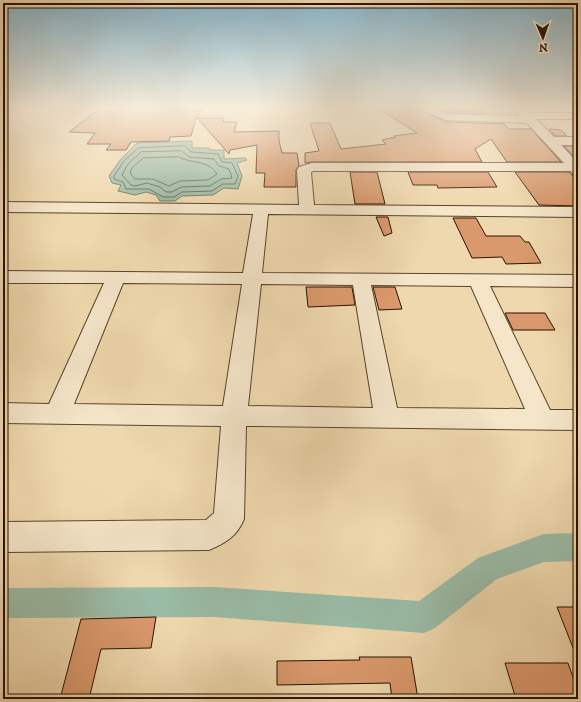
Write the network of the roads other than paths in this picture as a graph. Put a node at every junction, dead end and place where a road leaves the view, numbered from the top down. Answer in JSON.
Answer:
{"nodes":[{"id":1,"x":551,"y":141,"type":"joint"},
{"id":2,"x":578,"y":141,"type":"edge"},
{"id":3,"x":577,"y":169,"type":"edge"},
{"id":4,"x":3,"y":207,"type":"edge"},
{"id":5,"x":261,"y":209,"type":"junction"},
{"id":6,"x":307,"y":210,"type":"junction"},
{"id":7,"x":578,"y":212,"type":"edge"},
{"id":8,"x":3,"y":277,"type":"edge"},
{"id":9,"x":116,"y":278,"type":"junction"},
{"id":10,"x":251,"y":279,"type":"junction"},
{"id":11,"x":361,"y":280,"type":"junction"},
{"id":12,"x":478,"y":281,"type":"junction"},
{"id":13,"x":577,"y":283,"type":"edge"},
{"id":14,"x":3,"y":414,"type":"edge"},
{"id":15,"x":57,"y":414,"type":"junction"},
{"id":16,"x":234,"y":416,"type":"junction"},
{"id":17,"x":387,"y":418,"type":"junction"},
{"id":18,"x":542,"y":419,"type":"junction"},
{"id":19,"x":578,"y":420,"type":"edge"},
{"id":20,"x":3,"y":537,"type":"edge"}],
"edges":[{"from":1,"to":2,"type":"street"},
{"from":1,"to":3,"type":"street"},
{"from":3,"to":6,"type":"street"},
{"from":4,"to":5,"type":"street"},
{"from":5,"to":6,"type":"street"},
{"from":5,"to":10,"type":"street"},
{"from":6,"to":7,"type":"street"},
{"from":8,"to":9,"type":"street"},
{"from":9,"to":10,"type":"street"},
{"from":9,"to":15,"type":"street"},
{"from":10,"to":11,"type":"street"},
{"from":10,"to":16,"type":"street"},
{"from":11,"to":12,"type":"street"},
{"from":11,"to":17,"type":"street"},
{"from":12,"to":13,"type":"street"},
{"from":12,"to":18,"type":"street"},
{"from":14,"to":15,"type":"street"},
{"from":15,"to":16,"type":"street"},
{"from":16,"to":17,"type":"street"},
{"from":16,"to":20,"type":"street"},
{"from":17,"to":18,"type":"street"},
{"from":18,"to":19,"type":"street"}]}
